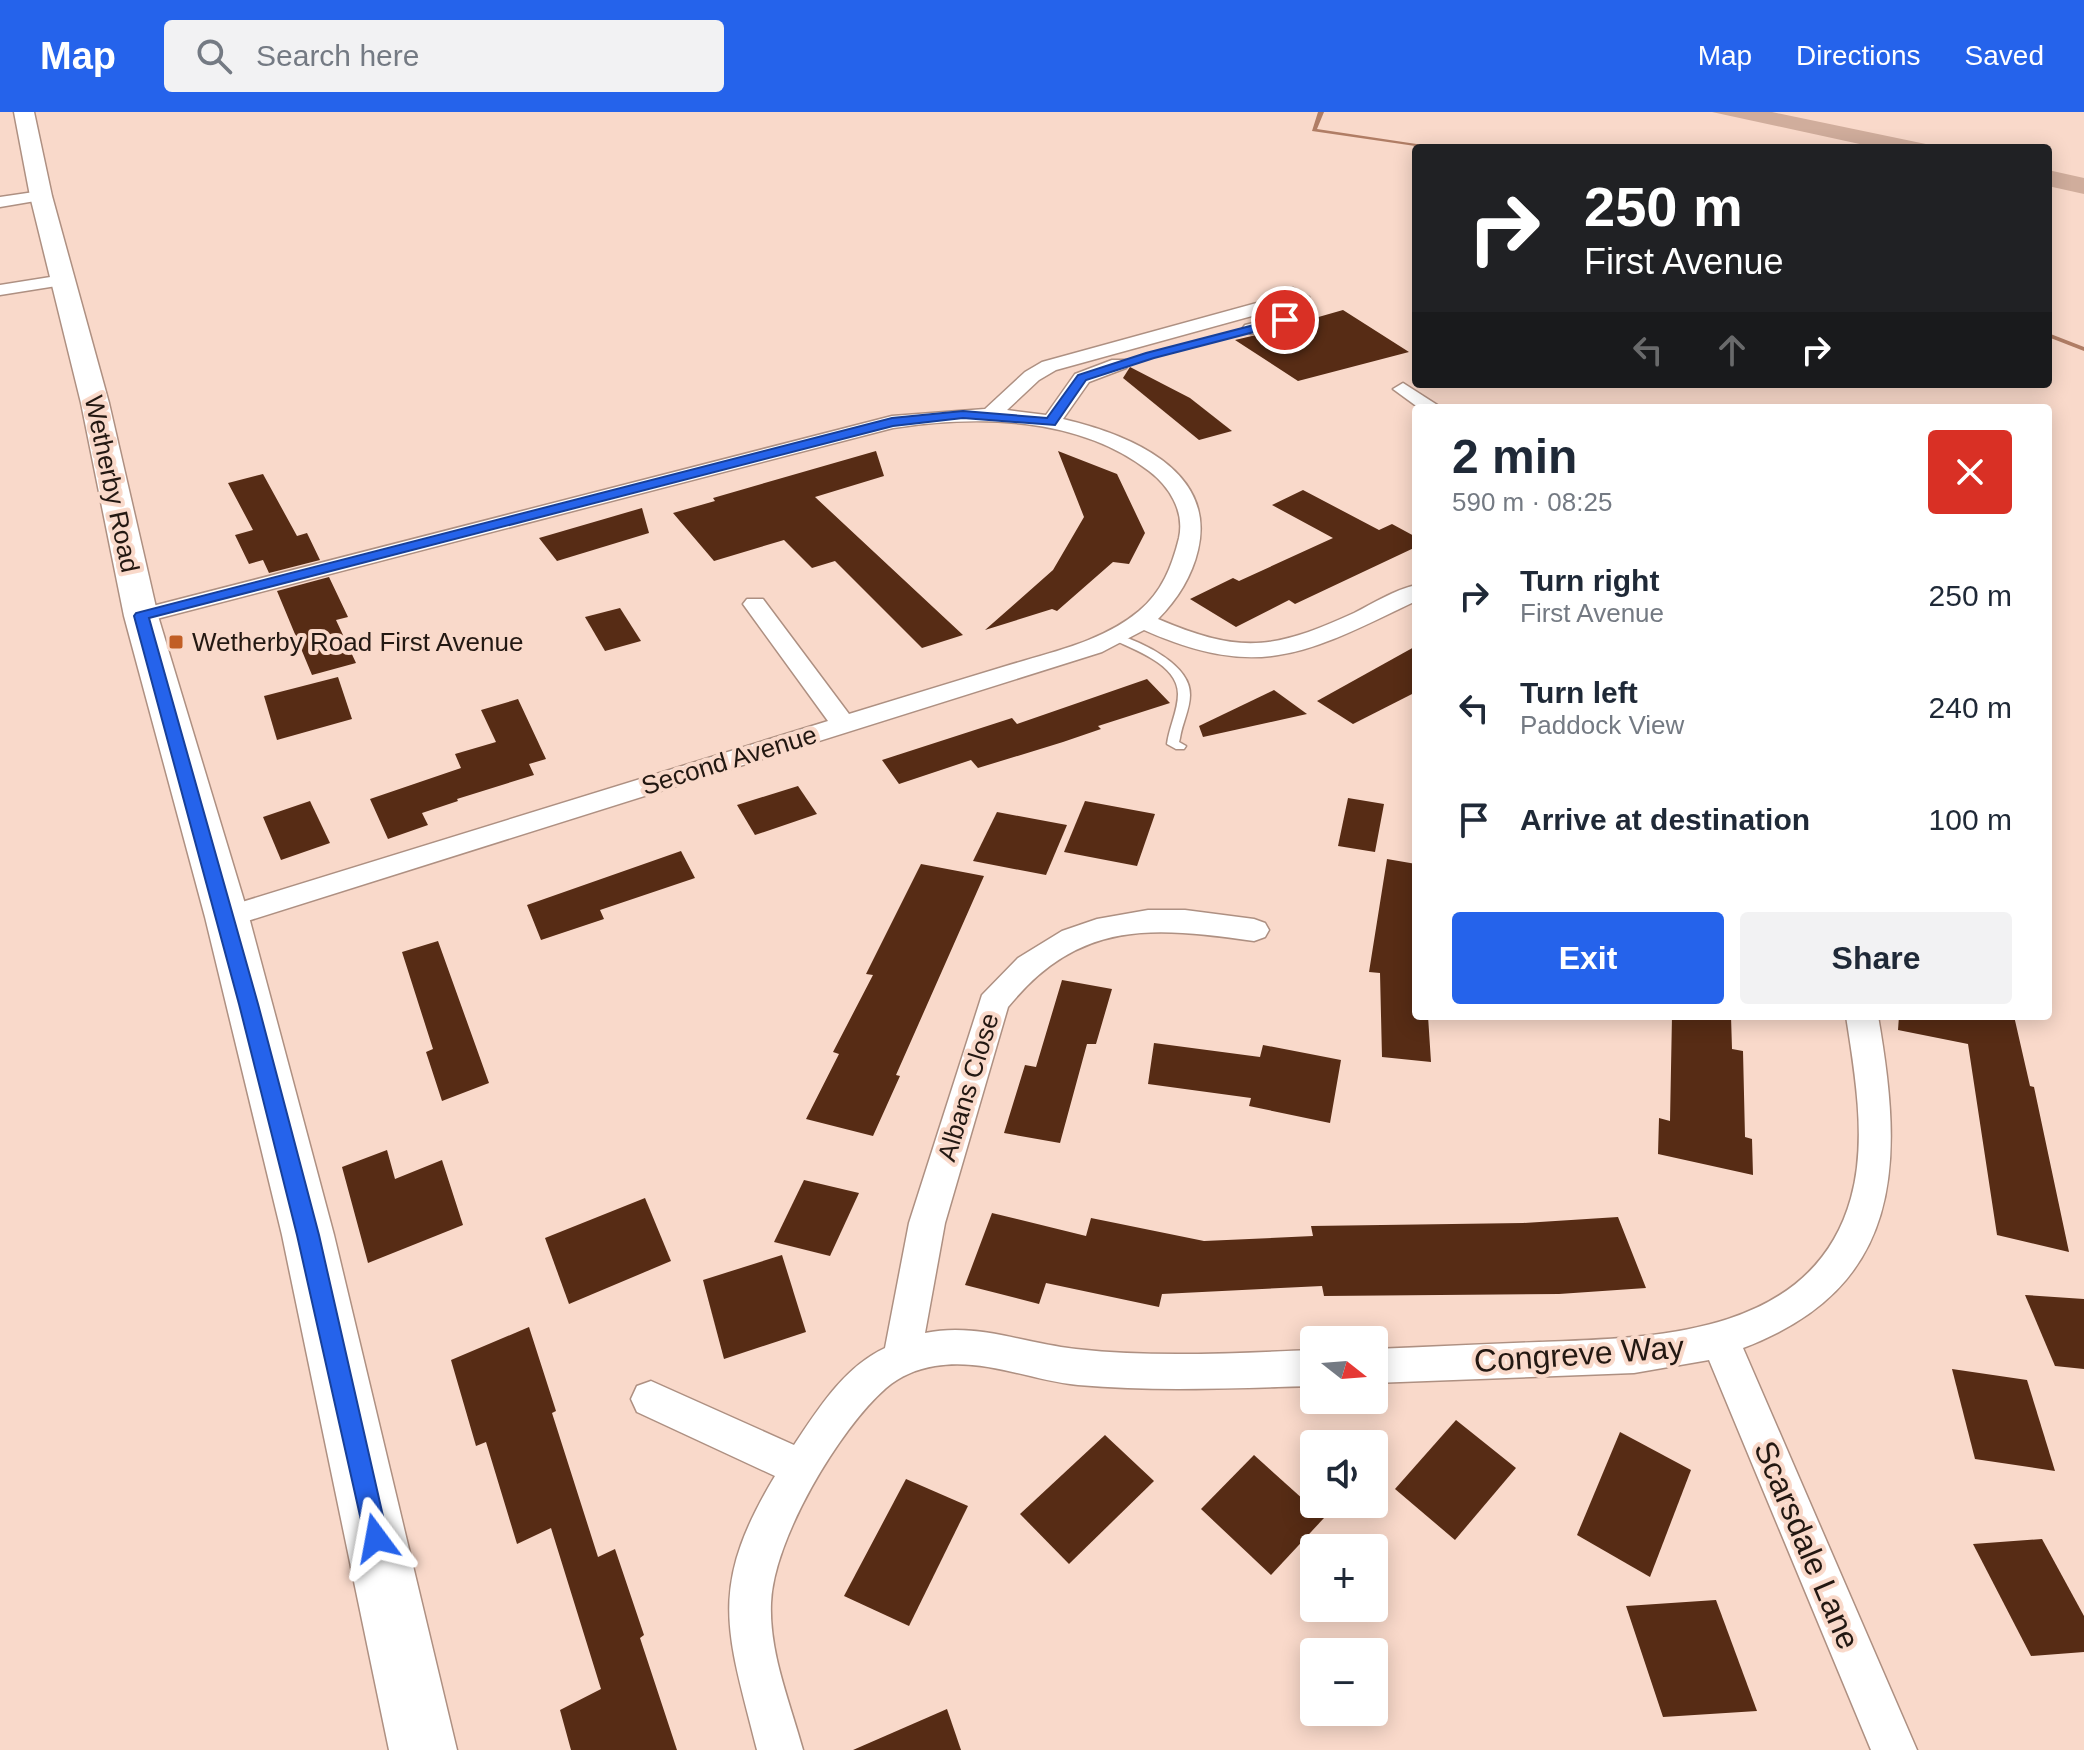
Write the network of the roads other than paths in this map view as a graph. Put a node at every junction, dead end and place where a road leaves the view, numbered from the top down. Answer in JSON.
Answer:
{"nodes":[{"id":1,"x":24,"y":112,"type":"edge"},
{"id":2,"x":41,"y":196,"type":"junction"},
{"id":3,"x":0,"y":202,"type":"edge"},
{"id":4,"x":63,"y":280,"type":"junction"},
{"id":5,"x":0,"y":290,"type":"edge"},
{"id":6,"x":1293,"y":293,"type":"dead end"},
{"id":7,"x":1298,"y":329,"type":"dead end"},
{"id":8,"x":1403,"y":389,"type":"dead end"},
{"id":9,"x":1426,"y":404,"type":"edge"},
{"id":10,"x":990,"y":415,"type":"junction"},
{"id":11,"x":1051,"y":422,"type":"junction"},
{"id":12,"x":1412,"y":594,"type":"edge"},
{"id":13,"x":755,"y":604,"type":"dead end"},
{"id":14,"x":141,"y":616,"type":"junction"},
{"id":15,"x":1143,"y":621,"type":"junction"},
{"id":16,"x":1116,"y":637,"type":"junction"},
{"id":17,"x":843,"y":724,"type":"junction"},
{"id":18,"x":1180,"y":746,"type":"dead end"},
{"id":19,"x":227,"y":917,"type":"junction"},
{"id":20,"x":1254,"y":930,"type":"dead end"},
{"id":21,"x":1863,"y":1020,"type":"edge"},
{"id":22,"x":1720,"y":1340,"type":"junction"},
{"id":23,"x":902,"y":1358,"type":"junction"},
{"id":24,"x":1388,"y":1365,"type":"edge"},
{"id":25,"x":1300,"y":1368,"type":"edge"},
{"id":26,"x":651,"y":1399,"type":"dead end"},
{"id":27,"x":802,"y":1469,"type":"junction"},
{"id":28,"x":423,"y":1750,"type":"edge"},
{"id":29,"x":780,"y":1750,"type":"edge"},
{"id":30,"x":1894,"y":1750,"type":"edge"}],
"edges":[{"from":1,"to":2,"type":"main road","name":"Wetherby Road"},
{"from":2,"to":3,"type":"street"},
{"from":2,"to":4,"type":"main road","name":"Wetherby Road"},
{"from":4,"to":5,"type":"street"},
{"from":4,"to":14,"type":"main road","name":"Wetherby Road"},
{"from":6,"to":10,"type":"street"},
{"from":7,"to":11,"type":"street"},
{"from":8,"to":9,"type":"street"},
{"from":10,"to":11,"type":"street"},
{"from":10,"to":14,"type":"street"},
{"from":11,"to":15,"type":"street","name":"Second Avenue"},
{"from":12,"to":15,"type":"street"},
{"from":13,"to":17,"type":"street"},
{"from":14,"to":19,"type":"main road","name":"Wetherby Road"},
{"from":15,"to":16,"type":"street","name":"Second Avenue"},
{"from":16,"to":17,"type":"street","name":"Second Avenue"},
{"from":16,"to":18,"type":"lane"},
{"from":17,"to":19,"type":"street","name":"Second Avenue"},
{"from":19,"to":28,"type":"main road","name":"Wetherby Road"},
{"from":20,"to":23,"type":"street","name":"Albans Close"},
{"from":21,"to":22,"type":"street","name":"Congreve Way"},
{"from":22,"to":24,"type":"street","name":"Congreve Way"},
{"from":22,"to":30,"type":"street","name":"Scarsdale Lane"},
{"from":23,"to":25,"type":"street"},
{"from":23,"to":27,"type":"street"},
{"from":26,"to":27,"type":"street"},
{"from":27,"to":29,"type":"street"}]}
